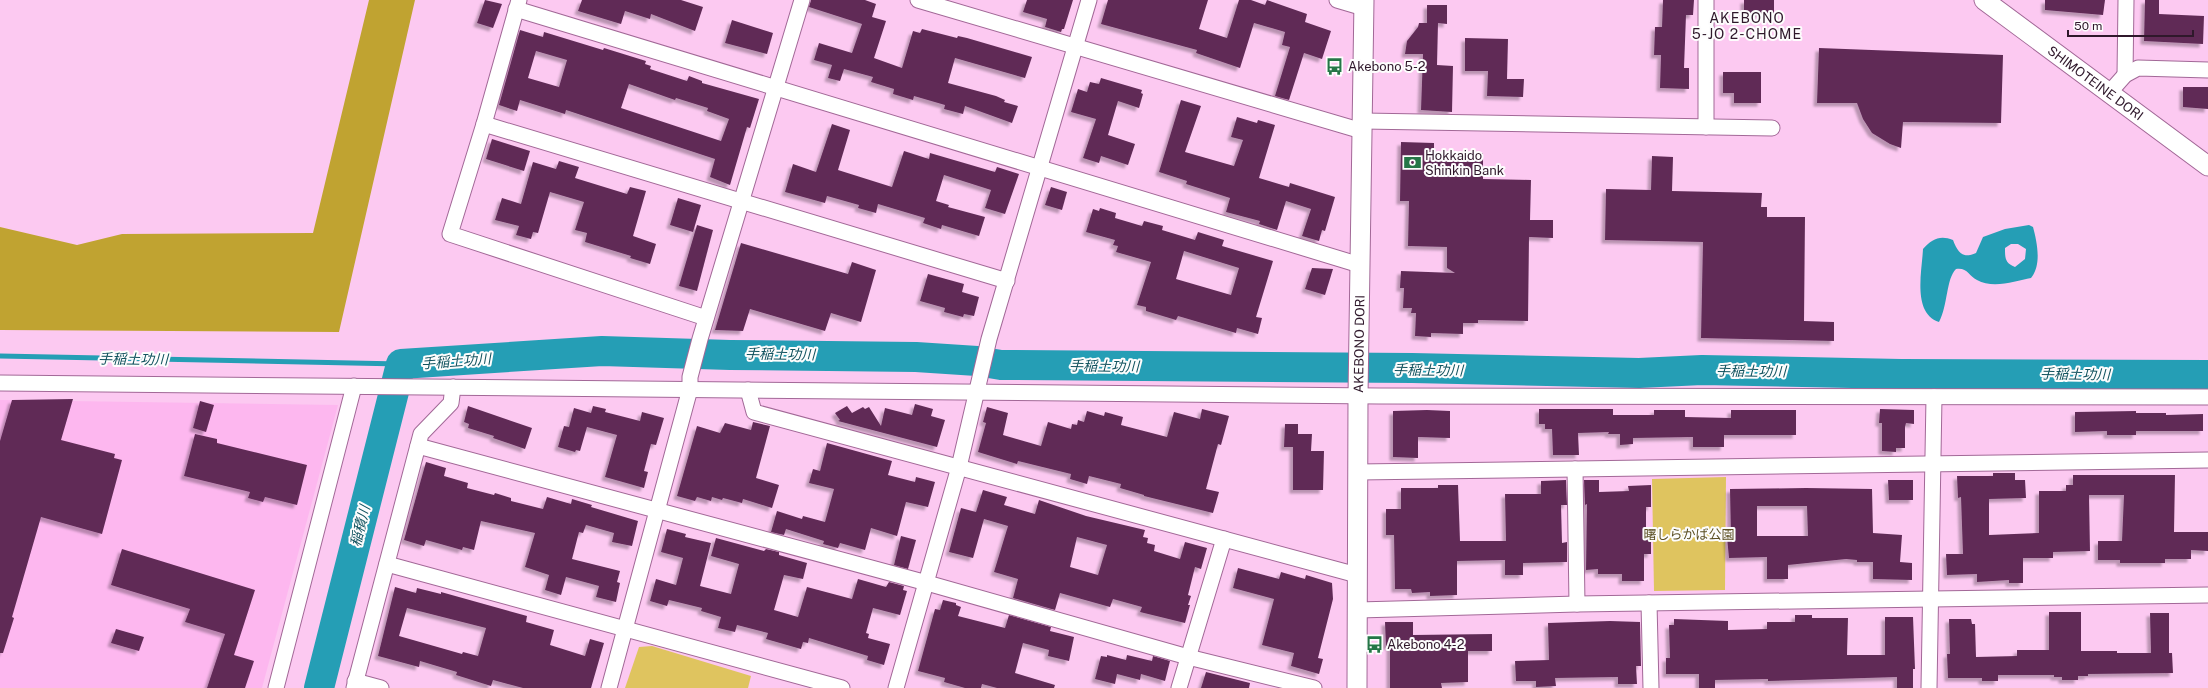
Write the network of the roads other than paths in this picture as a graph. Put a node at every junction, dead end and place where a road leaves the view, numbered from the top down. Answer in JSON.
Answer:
{"nodes":[{"id":1,"x":802,"y":0,"type":"edge"},
{"id":2,"x":918,"y":0,"type":"edge"},
{"id":3,"x":1089,"y":0,"type":"edge"},
{"id":4,"x":1337,"y":0,"type":"edge"},
{"id":5,"x":1706,"y":0,"type":"edge"},
{"id":6,"x":1984,"y":0,"type":"edge"},
{"id":7,"x":2126,"y":0,"type":"edge"},
{"id":8,"x":518,"y":4,"type":"edge"},
{"id":9,"x":1364,"y":4,"type":"edge"},
{"id":10,"x":1076,"y":47,"type":"junction"},
{"id":11,"x":2208,"y":70,"type":"edge"},
{"id":12,"x":2125,"y":75,"type":"junction"},
{"id":13,"x":776,"y":87,"type":"junction"},
{"id":14,"x":2109,"y":93,"type":"junction"},
{"id":15,"x":484,"y":124,"type":"junction"},
{"id":16,"x":1362,"y":126,"type":"junction"},
{"id":17,"x":1706,"y":127,"type":"junction"},
{"id":18,"x":1772,"y":128,"type":"dead end"},
{"id":19,"x":2208,"y":166,"type":"edge"},
{"id":20,"x":1040,"y":168,"type":"junction"},
{"id":21,"x":741,"y":203,"type":"junction"},
{"id":22,"x":1360,"y":265,"type":"junction"},
{"id":23,"x":1006,"y":281,"type":"junction"},
{"id":24,"x":706,"y":318,"type":"junction"},
{"id":25,"x":0,"y":382,"type":"edge"},
{"id":26,"x":690,"y":383,"type":"junction"},
{"id":27,"x":355,"y":386,"type":"junction"},
{"id":28,"x":452,"y":387,"type":"junction"},
{"id":29,"x":748,"y":390,"type":"junction"},
{"id":30,"x":1358,"y":390,"type":"junction"},
{"id":31,"x":976,"y":392,"type":"junction"},
{"id":32,"x":1934,"y":397,"type":"junction"},
{"id":33,"x":2208,"y":398,"type":"edge"},
{"id":34,"x":418,"y":446,"type":"junction"},
{"id":35,"x":2208,"y":460,"type":"edge"},
{"id":36,"x":1933,"y":464,"type":"junction"},
{"id":37,"x":959,"y":467,"type":"junction"},
{"id":38,"x":1575,"y":469,"type":"junction"},
{"id":39,"x":1358,"y":472,"type":"junction"},
{"id":40,"x":658,"y":510,"type":"junction"},
{"id":41,"x":1224,"y":539,"type":"junction"},
{"id":42,"x":386,"y":564,"type":"junction"},
{"id":43,"x":1357,"y":575,"type":"junction"},
{"id":44,"x":927,"y":583,"type":"junction"},
{"id":45,"x":2208,"y":595,"type":"edge"},
{"id":46,"x":1930,"y":599,"type":"junction"},
{"id":47,"x":1649,"y":603,"type":"junction"},
{"id":48,"x":1578,"y":604,"type":"junction"},
{"id":49,"x":1358,"y":610,"type":"junction"},
{"id":50,"x":626,"y":629,"type":"junction"},
{"id":51,"x":1188,"y":657,"type":"junction"},
{"id":52,"x":354,"y":685,"type":"edge"},
{"id":53,"x":276,"y":688,"type":"edge"},
{"id":54,"x":380,"y":688,"type":"edge"},
{"id":55,"x":609,"y":688,"type":"edge"},
{"id":56,"x":842,"y":688,"type":"edge"},
{"id":57,"x":896,"y":688,"type":"edge"},
{"id":58,"x":1179,"y":688,"type":"edge"},
{"id":59,"x":1314,"y":688,"type":"edge"},
{"id":60,"x":1357,"y":688,"type":"edge"},
{"id":61,"x":1651,"y":688,"type":"edge"},
{"id":62,"x":1929,"y":688,"type":"edge"}],
"edges":[{"from":1,"to":13,"type":"street"},
{"from":2,"to":10,"type":"street"},
{"from":3,"to":10,"type":"street"},
{"from":4,"to":9,"type":"street"},
{"from":5,"to":17,"type":"street"},
{"from":6,"to":14,"type":"street","name":"SHIMOTEINE DORI"},
{"from":7,"to":12,"type":"street"},
{"from":8,"to":13,"type":"street"},
{"from":8,"to":15,"type":"street"},
{"from":9,"to":16,"type":"street","name":"AKEBONO DORI"},
{"from":10,"to":16,"type":"street"},
{"from":10,"to":20,"type":"street"},
{"from":11,"to":12,"type":"street"},
{"from":12,"to":14,"type":"street"},
{"from":13,"to":20,"type":"street"},
{"from":13,"to":21,"type":"street"},
{"from":14,"to":19,"type":"street","name":"SHIMOTEINE DORI"},
{"from":15,"to":21,"type":"street"},
{"from":15,"to":24,"type":"street"},
{"from":16,"to":17,"type":"street"},
{"from":16,"to":22,"type":"street","name":"AKEBONO DORI"},
{"from":17,"to":18,"type":"street"},
{"from":20,"to":22,"type":"street"},
{"from":20,"to":23,"type":"street"},
{"from":21,"to":23,"type":"street"},
{"from":21,"to":24,"type":"street"},
{"from":22,"to":30,"type":"street","name":"AKEBONO DORI"},
{"from":23,"to":31,"type":"street"},
{"from":24,"to":26,"type":"street"},
{"from":25,"to":27,"type":"street"},
{"from":26,"to":28,"type":"street"},
{"from":26,"to":29,"type":"street"},
{"from":26,"to":40,"type":"street"},
{"from":27,"to":28,"type":"street"},
{"from":27,"to":53,"type":"street"},
{"from":28,"to":34,"type":"street"},
{"from":29,"to":31,"type":"street"},
{"from":29,"to":37,"type":"street"},
{"from":30,"to":31,"type":"street"},
{"from":30,"to":32,"type":"street"},
{"from":30,"to":39,"type":"street","name":"AKEBONO DORI"},
{"from":31,"to":37,"type":"street"},
{"from":32,"to":33,"type":"street"},
{"from":32,"to":36,"type":"street"},
{"from":34,"to":40,"type":"street"},
{"from":34,"to":42,"type":"street"},
{"from":35,"to":36,"type":"street"},
{"from":36,"to":38,"type":"street"},
{"from":36,"to":46,"type":"street"},
{"from":37,"to":41,"type":"street"},
{"from":37,"to":44,"type":"street"},
{"from":38,"to":39,"type":"street"},
{"from":38,"to":48,"type":"street"},
{"from":39,"to":43,"type":"street","name":"AKEBONO DORI"},
{"from":40,"to":44,"type":"street"},
{"from":40,"to":50,"type":"street"},
{"from":41,"to":43,"type":"street"},
{"from":41,"to":51,"type":"street"},
{"from":42,"to":50,"type":"street"},
{"from":42,"to":52,"type":"street"},
{"from":43,"to":49,"type":"street","name":"AKEBONO DORI"},
{"from":44,"to":51,"type":"street"},
{"from":44,"to":57,"type":"street"},
{"from":45,"to":46,"type":"street"},
{"from":46,"to":47,"type":"street"},
{"from":46,"to":62,"type":"street"},
{"from":47,"to":48,"type":"street"},
{"from":47,"to":61,"type":"street"},
{"from":48,"to":49,"type":"street"},
{"from":49,"to":60,"type":"street","name":"AKEBONO DORI"},
{"from":50,"to":55,"type":"street"},
{"from":50,"to":56,"type":"street"},
{"from":51,"to":58,"type":"street"},
{"from":51,"to":59,"type":"street"},
{"from":52,"to":54,"type":"street"}]}
